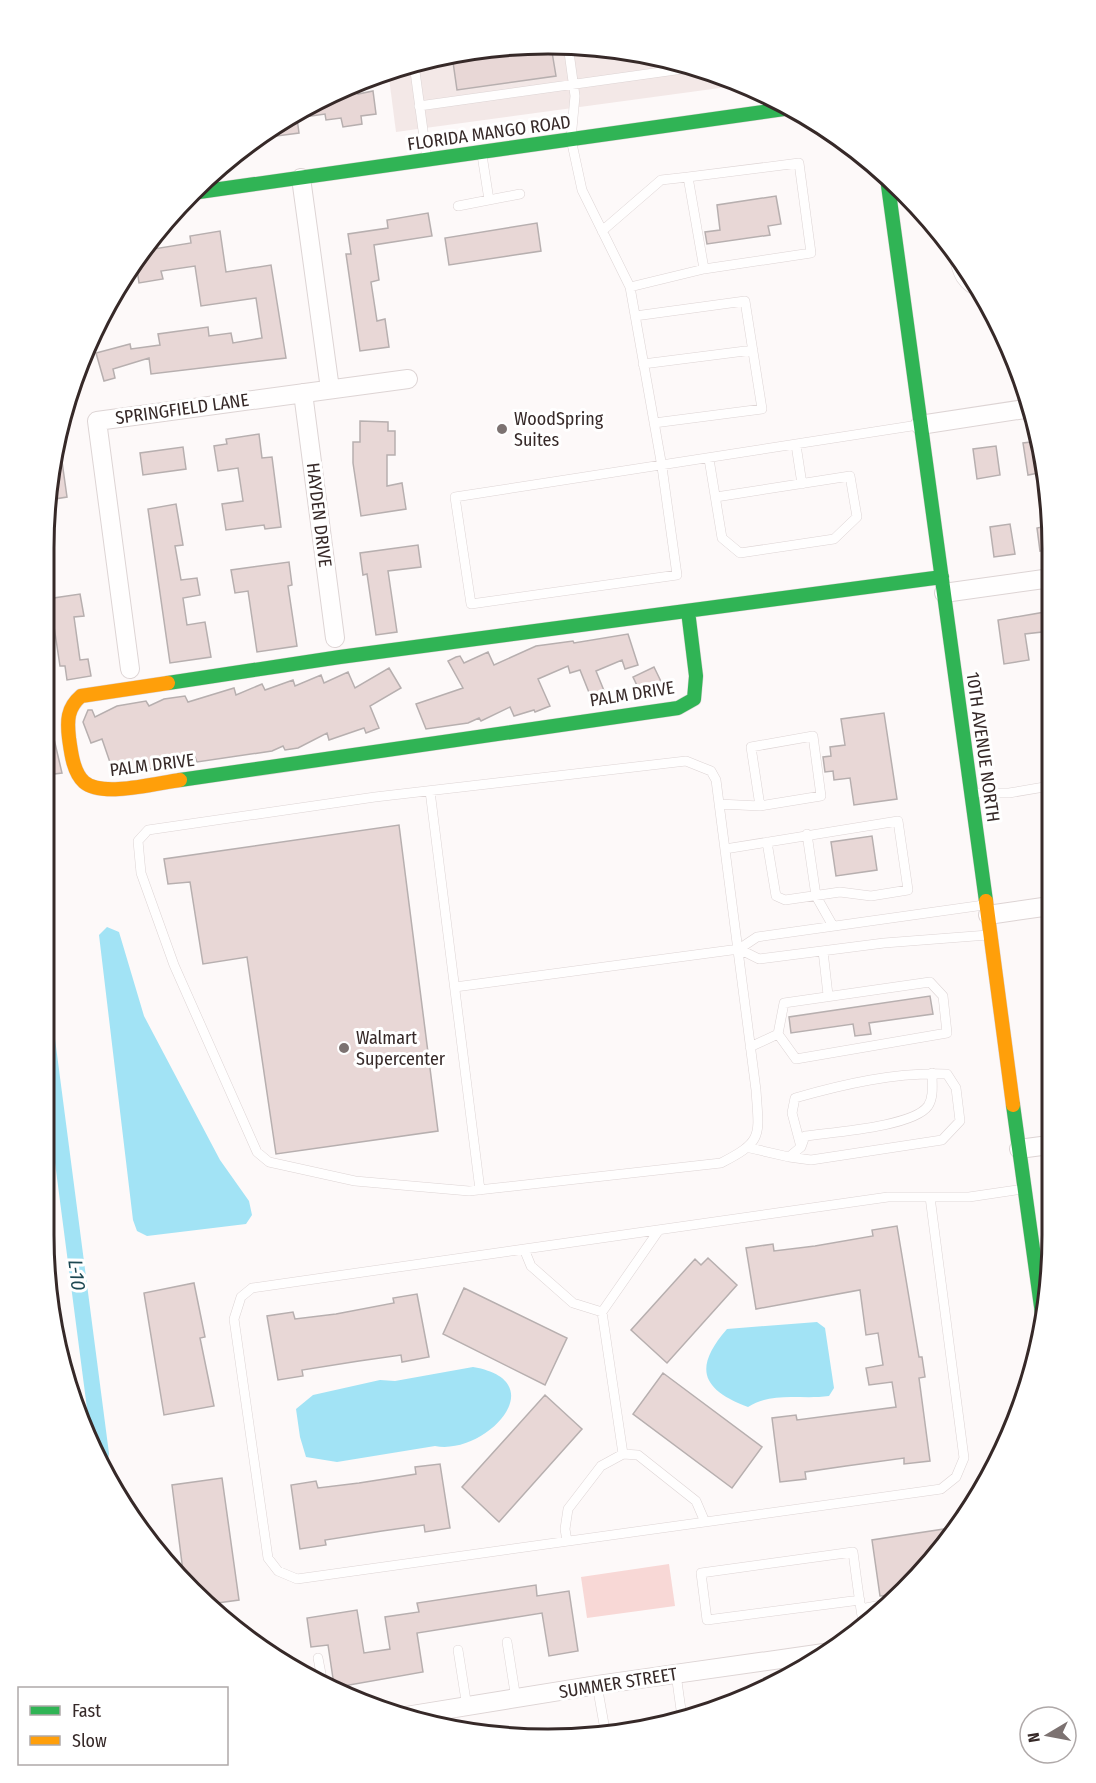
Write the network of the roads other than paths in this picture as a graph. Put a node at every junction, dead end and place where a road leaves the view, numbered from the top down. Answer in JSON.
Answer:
{"nodes":[{"id":1,"x":569,"y":55,"type":"edge"},
{"id":2,"x":676,"y":71,"type":"edge"},
{"id":3,"x":415,"y":72,"type":"edge"},
{"id":4,"x":573,"y":85,"type":"junction"},
{"id":5,"x":419,"y":106,"type":"junction"},
{"id":6,"x":776,"y":110,"type":"edge"},
{"id":7,"x":571,"y":139,"type":"junction"},
{"id":8,"x":482,"y":152,"type":"junction"},
{"id":9,"x":427,"y":160,"type":"junction"},
{"id":10,"x":688,"y":177,"type":"junction"},
{"id":11,"x":301,"y":178,"type":"junction"},
{"id":12,"x":889,"y":191,"type":"edge"},
{"id":13,"x":206,"y":192,"type":"edge"},
{"id":14,"x":520,"y":194,"type":"dead end"},
{"id":15,"x":489,"y":200,"type":"junction"},
{"id":16,"x":458,"y":206,"type":"dead end"},
{"id":17,"x":602,"y":231,"type":"junction"},
{"id":18,"x":704,"y":269,"type":"junction"},
{"id":19,"x":955,"y":269,"type":"edge"},
{"id":20,"x":630,"y":287,"type":"junction"},
{"id":21,"x":967,"y":287,"type":"edge"},
{"id":22,"x":634,"y":316,"type":"junction"},
{"id":23,"x":753,"y":350,"type":"junction"},
{"id":24,"x":643,"y":364,"type":"junction"},
{"id":25,"x":408,"y":379,"type":"dead end"},
{"id":26,"x":330,"y":389,"type":"junction"},
{"id":27,"x":303,"y":393,"type":"junction"},
{"id":28,"x":1022,"y":409,"type":"edge"},
{"id":29,"x":654,"y":423,"type":"junction"},
{"id":30,"x":920,"y":425,"type":"junction"},
{"id":31,"x":796,"y":445,"type":"junction"},
{"id":32,"x":709,"y":459,"type":"junction"},
{"id":33,"x":662,"y":467,"type":"junction"},
{"id":34,"x":802,"y":484,"type":"junction"},
{"id":35,"x":716,"y":497,"type":"junction"},
{"id":36,"x":1042,"y":579,"type":"edge"},
{"id":37,"x":943,"y":585,"type":"junction"},
{"id":38,"x":688,"y":610,"type":"junction"},
{"id":39,"x":335,"y":638,"type":"dead end"},
{"id":40,"x":130,"y":669,"type":"dead end"},
{"id":41,"x":1042,"y":787,"type":"edge"},
{"id":42,"x":430,"y":791,"type":"junction"},
{"id":43,"x":971,"y":794,"type":"junction"},
{"id":44,"x":719,"y":804,"type":"junction"},
{"id":45,"x":760,"y":806,"type":"junction"},
{"id":46,"x":807,"y":834,"type":"junction"},
{"id":47,"x":767,"y":842,"type":"junction"},
{"id":48,"x":725,"y":849,"type":"junction"},
{"id":49,"x":816,"y":896,"type":"junction"},
{"id":50,"x":1042,"y":907,"type":"edge"},
{"id":51,"x":987,"y":910,"type":"junction"},
{"id":52,"x":833,"y":926,"type":"junction"},
{"id":53,"x":990,"y":934,"type":"junction"},
{"id":54,"x":739,"y":949,"type":"junction"},
{"id":55,"x":823,"y":951,"type":"junction"},
{"id":56,"x":455,"y":987,"type":"junction"},
{"id":57,"x":828,"y":995,"type":"junction"},
{"id":58,"x":778,"y":1034,"type":"junction"},
{"id":59,"x":750,"y":1047,"type":"junction"},
{"id":60,"x":932,"y":1073,"type":"junction"},
{"id":61,"x":801,"y":1146,"type":"junction"},
{"id":62,"x":1042,"y":1146,"type":"edge"},
{"id":63,"x":750,"y":1149,"type":"junction"},
{"id":64,"x":1019,"y":1149,"type":"junction"},
{"id":65,"x":789,"y":1157,"type":"junction"},
{"id":66,"x":1025,"y":1189,"type":"junction"},
{"id":67,"x":480,"y":1190,"type":"junction"},
{"id":68,"x":930,"y":1197,"type":"junction"},
{"id":69,"x":659,"y":1230,"type":"junction"},
{"id":70,"x":524,"y":1249,"type":"junction"},
{"id":71,"x":1039,"y":1290,"type":"edge"},
{"id":72,"x":602,"y":1312,"type":"junction"},
{"id":73,"x":623,"y":1454,"type":"junction"},
{"id":74,"x":705,"y":1522,"type":"junction"},
{"id":75,"x":567,"y":1541,"type":"junction"},
{"id":76,"x":860,"y":1605,"type":"junction"},
{"id":77,"x":875,"y":1605,"type":"edge"},
{"id":78,"x":862,"y":1616,"type":"edge"},
{"id":79,"x":507,"y":1642,"type":"dead end"},
{"id":80,"x":458,"y":1650,"type":"dead end"},
{"id":81,"x":807,"y":1655,"type":"edge"},
{"id":82,"x":318,"y":1658,"type":"dead end"},
{"id":83,"x":321,"y":1673,"type":"edge"},
{"id":84,"x":675,"y":1674,"type":"junction"},
{"id":85,"x":597,"y":1685,"type":"junction"},
{"id":86,"x":516,"y":1699,"type":"junction"},
{"id":87,"x":467,"y":1707,"type":"junction"},
{"id":88,"x":681,"y":1711,"type":"edge"},
{"id":89,"x":425,"y":1713,"type":"edge"},
{"id":90,"x":604,"y":1726,"type":"edge"}],
"edges":[{"from":1,"to":4,"type":"lane"},
{"from":2,"to":4,"type":"lane"},
{"from":3,"to":5,"type":"lane"},
{"from":4,"to":5,"type":"lane"},
{"from":4,"to":7,"type":"lane"},
{"from":5,"to":9,"type":"lane"},
{"from":6,"to":7,"type":"street","name":"FLORIDA MANGO ROAD"},
{"from":7,"to":8,"type":"street","name":"FLORIDA MANGO ROAD"},
{"from":7,"to":17,"type":"lane"},
{"from":8,"to":9,"type":"street","name":"FLORIDA MANGO ROAD"},
{"from":8,"to":15,"type":"lane"},
{"from":9,"to":11,"type":"street","name":"FLORIDA MANGO ROAD"},
{"from":10,"to":17,"type":"lane"},
{"from":10,"to":18,"type":"lane"},
{"from":10,"to":18,"type":"lane"},
{"from":11,"to":13,"type":"street","name":"FLORIDA MANGO ROAD"},
{"from":11,"to":26,"type":"street"},
{"from":12,"to":30,"type":"street","name":"10TH AVENUE NORTH"},
{"from":14,"to":15,"type":"lane"},
{"from":15,"to":16,"type":"lane"},
{"from":17,"to":20,"type":"lane"},
{"from":18,"to":20,"type":"lane"},
{"from":19,"to":21,"type":"lane"},
{"from":20,"to":22,"type":"lane"},
{"from":22,"to":23,"type":"lane"},
{"from":22,"to":24,"type":"lane"},
{"from":23,"to":24,"type":"lane"},
{"from":23,"to":29,"type":"lane"},
{"from":24,"to":29,"type":"lane"},
{"from":25,"to":26,"type":"street","name":"SPRINGFIELD LANE"},
{"from":26,"to":27,"type":"street","name":"SPRINGFIELD LANE"},
{"from":27,"to":39,"type":"street","name":"HAYDEN DRIVE"},
{"from":27,"to":40,"type":"street","name":"SPRINGFIELD LANE"},
{"from":28,"to":30,"type":"street"},
{"from":29,"to":33,"type":"lane"},
{"from":30,"to":31,"type":"lane"},
{"from":30,"to":37,"type":"street","name":"10TH AVENUE NORTH"},
{"from":31,"to":32,"type":"lane"},
{"from":31,"to":34,"type":"lane"},
{"from":32,"to":33,"type":"lane"},
{"from":32,"to":35,"type":"lane"},
{"from":33,"to":33,"type":"lane"},
{"from":34,"to":35,"type":"lane"},
{"from":34,"to":35,"type":"lane"},
{"from":36,"to":37,"type":"street"},
{"from":37,"to":38,"type":"street","name":"PALM DRIVE"},
{"from":37,"to":43,"type":"street","name":"10TH AVENUE NORTH"},
{"from":38,"to":38,"type":"street","name":"PALM DRIVE"},
{"from":41,"to":43,"type":"lane"},
{"from":42,"to":44,"type":"lane"},
{"from":42,"to":56,"type":"lane"},
{"from":42,"to":67,"type":"lane"},
{"from":43,"to":51,"type":"street","name":"10TH AVENUE NORTH"},
{"from":44,"to":45,"type":"lane"},
{"from":44,"to":48,"type":"lane"},
{"from":45,"to":45,"type":"lane"},
{"from":46,"to":47,"type":"lane"},
{"from":46,"to":49,"type":"lane"},
{"from":46,"to":49,"type":"lane"},
{"from":47,"to":48,"type":"lane"},
{"from":47,"to":49,"type":"lane"},
{"from":48,"to":54,"type":"lane"},
{"from":49,"to":52,"type":"lane"},
{"from":50,"to":51,"type":"street"},
{"from":51,"to":52,"type":"lane"},
{"from":51,"to":53,"type":"street","name":"10TH AVENUE NORTH"},
{"from":52,"to":54,"type":"lane"},
{"from":53,"to":55,"type":"lane"},
{"from":53,"to":64,"type":"street","name":"10TH AVENUE NORTH"},
{"from":54,"to":55,"type":"lane"},
{"from":54,"to":56,"type":"lane"},
{"from":54,"to":59,"type":"lane"},
{"from":55,"to":57,"type":"lane"},
{"from":56,"to":67,"type":"lane"},
{"from":57,"to":58,"type":"lane"},
{"from":57,"to":58,"type":"lane"},
{"from":58,"to":59,"type":"lane"},
{"from":59,"to":63,"type":"lane"},
{"from":60,"to":61,"type":"lane"},
{"from":60,"to":61,"type":"lane"},
{"from":60,"to":65,"type":"lane"},
{"from":61,"to":65,"type":"lane"},
{"from":62,"to":64,"type":"street"},
{"from":63,"to":65,"type":"lane"},
{"from":63,"to":67,"type":"lane"},
{"from":64,"to":66,"type":"street","name":"10TH AVENUE NORTH"},
{"from":66,"to":68,"type":"lane"},
{"from":66,"to":71,"type":"street","name":"10TH AVENUE NORTH"},
{"from":68,"to":69,"type":"lane"},
{"from":68,"to":74,"type":"lane"},
{"from":69,"to":70,"type":"lane"},
{"from":69,"to":72,"type":"lane"},
{"from":70,"to":72,"type":"lane"},
{"from":70,"to":75,"type":"lane"},
{"from":72,"to":73,"type":"lane"},
{"from":73,"to":74,"type":"lane"},
{"from":73,"to":75,"type":"lane"},
{"from":74,"to":75,"type":"lane"},
{"from":76,"to":76,"type":"lane"},
{"from":76,"to":77,"type":"lane"},
{"from":76,"to":78,"type":"lane"},
{"from":79,"to":86,"type":"lane"},
{"from":80,"to":87,"type":"lane"},
{"from":81,"to":84,"type":"street","name":"SUMMER STREET"},
{"from":82,"to":83,"type":"lane"},
{"from":84,"to":85,"type":"street","name":"SUMMER STREET"},
{"from":84,"to":88,"type":"lane"},
{"from":85,"to":86,"type":"street","name":"SUMMER STREET"},
{"from":85,"to":90,"type":"lane"},
{"from":86,"to":87,"type":"street","name":"SUMMER STREET"},
{"from":87,"to":89,"type":"street","name":"SUMMER STREET"}]}
